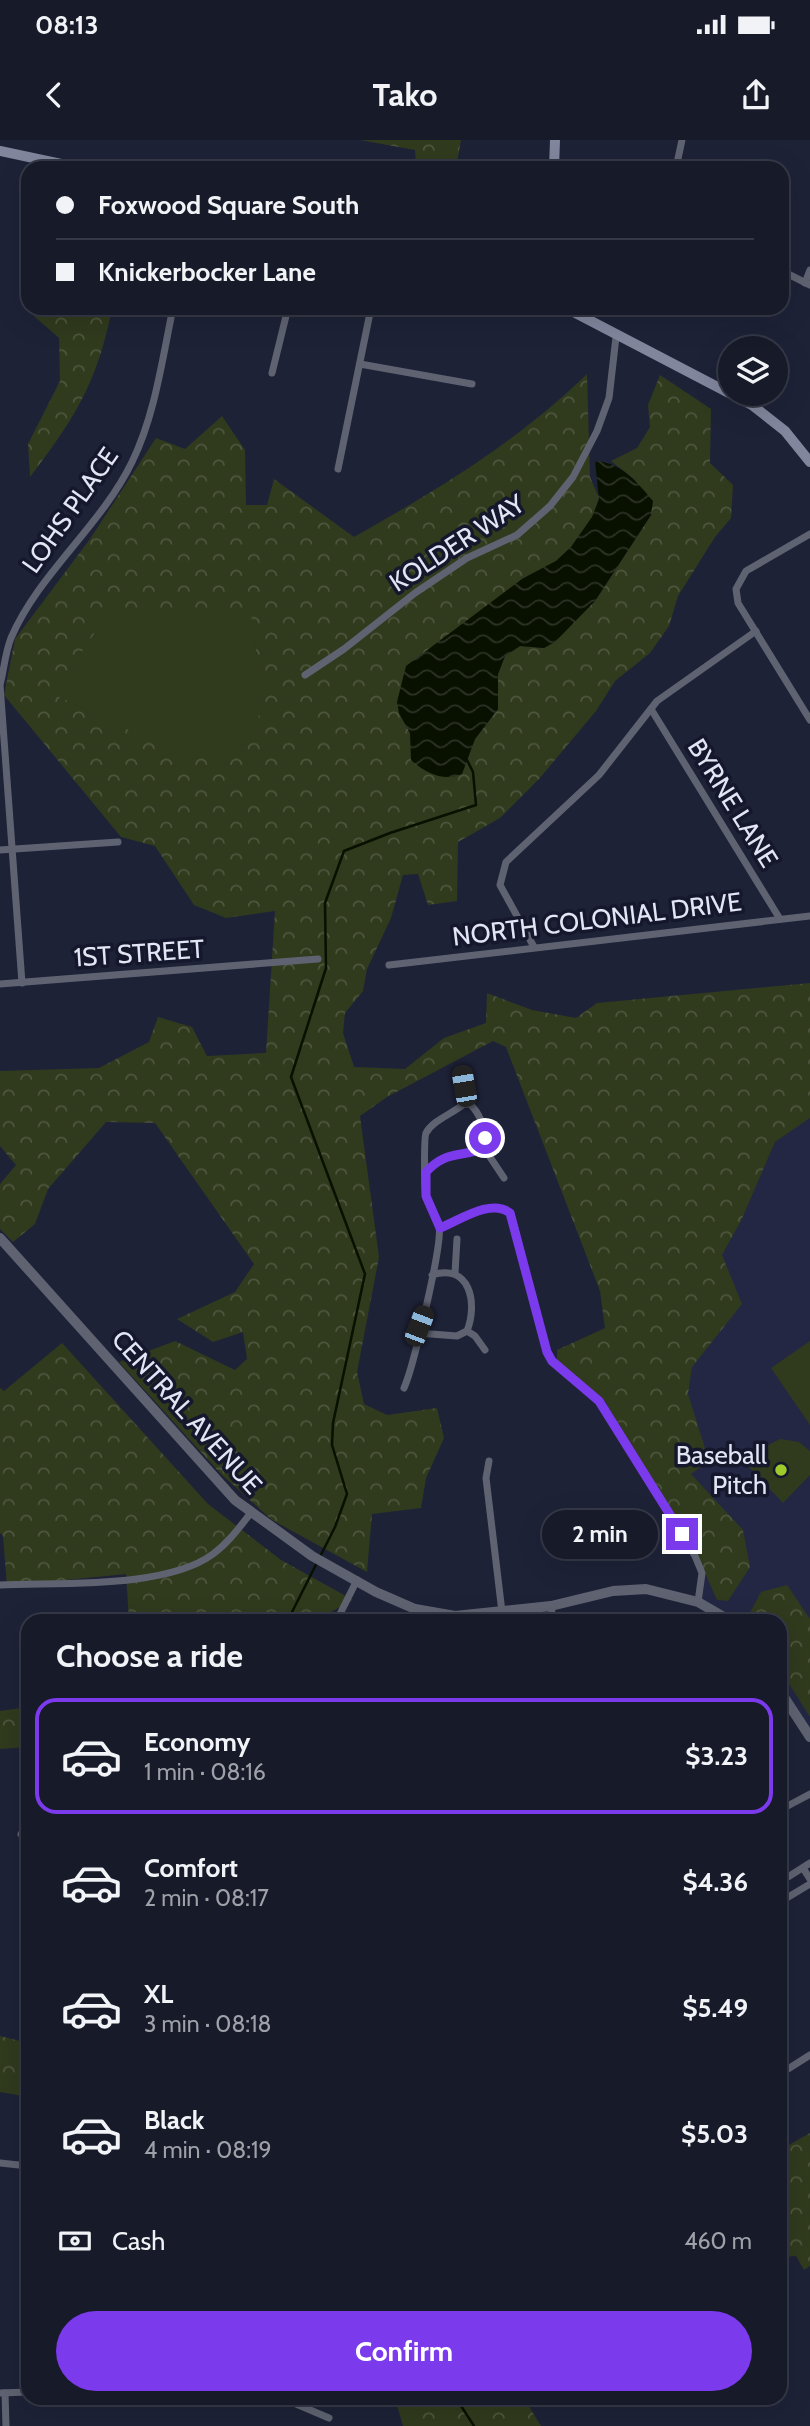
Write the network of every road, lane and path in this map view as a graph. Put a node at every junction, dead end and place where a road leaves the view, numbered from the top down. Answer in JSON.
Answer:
{"nodes":[{"id":1,"x":555,"y":140,"type":"edge"},
{"id":2,"x":682,"y":140,"type":"edge"},
{"id":3,"x":0,"y":151,"type":"edge"},
{"id":4,"x":47,"y":161,"type":"edge"},
{"id":5,"x":554,"y":161,"type":"edge"},
{"id":6,"x":678,"y":161,"type":"edge"},
{"id":7,"x":810,"y":270,"type":"edge"},
{"id":8,"x":789,"y":275,"type":"edge"},
{"id":9,"x":807,"y":284,"type":"edge"},
{"id":10,"x":172,"y":315,"type":"edge"},
{"id":11,"x":286,"y":315,"type":"edge"},
{"id":12,"x":370,"y":315,"type":"edge"},
{"id":13,"x":578,"y":315,"type":"edge"},
{"id":14,"x":616,"y":337,"type":"junction"},
{"id":15,"x":360,"y":364,"type":"junction"},
{"id":16,"x":272,"y":373,"type":"dead end"},
{"id":17,"x":472,"y":384,"type":"dead end"},
{"id":18,"x":810,"y":462,"type":"edge"},
{"id":19,"x":338,"y":469,"type":"dead end"},
{"id":20,"x":810,"y":534,"type":"edge"},
{"id":21,"x":756,"y":631,"type":"junction"},
{"id":22,"x":305,"y":675,"type":"dead end"},
{"id":23,"x":650,"y":709,"type":"junction"},
{"id":24,"x":0,"y":718,"type":"edge"},
{"id":25,"x":810,"y":720,"type":"edge"},
{"id":26,"x":118,"y":842,"type":"dead end"},
{"id":27,"x":11,"y":849,"type":"junction"},
{"id":28,"x":0,"y":850,"type":"edge"},
{"id":29,"x":810,"y":916,"type":"edge"},
{"id":30,"x":780,"y":919,"type":"junction"},
{"id":31,"x":534,"y":947,"type":"junction"},
{"id":32,"x":318,"y":959,"type":"dead end"},
{"id":33,"x":389,"y":965,"type":"dead end"},
{"id":34,"x":22,"y":983,"type":"junction"},
{"id":35,"x":0,"y":984,"type":"edge"},
{"id":36,"x":461,"y":1070,"type":"dead end"},
{"id":37,"x":467,"y":1104,"type":"junction"},
{"id":38,"x":484,"y":1148,"type":"junction"},
{"id":39,"x":426,"y":1172,"type":"junction"},
{"id":40,"x":504,"y":1178,"type":"dead end"},
{"id":41,"x":440,"y":1228,"type":"junction"},
{"id":42,"x":457,"y":1239,"type":"dead end"},
{"id":43,"x":1,"y":1240,"type":"edge"},
{"id":44,"x":455,"y":1273,"type":"junction"},
{"id":45,"x":432,"y":1275,"type":"junction"},
{"id":46,"x":467,"y":1331,"type":"junction"},
{"id":47,"x":418,"y":1333,"type":"junction"},
{"id":48,"x":485,"y":1350,"type":"dead end"},
{"id":49,"x":404,"y":1388,"type":"dead end"},
{"id":50,"x":489,"y":1461,"type":"dead end"},
{"id":51,"x":250,"y":1514,"type":"junction"},
{"id":52,"x":357,"y":1580,"type":"junction"},
{"id":53,"x":0,"y":1585,"type":"edge"},
{"id":54,"x":698,"y":1602,"type":"junction"},
{"id":55,"x":551,"y":1606,"type":"junction"},
{"id":56,"x":502,"y":1612,"type":"junction"},
{"id":57,"x":340,"y":1614,"type":"edge"},
{"id":58,"x":435,"y":1614,"type":"edge"},
{"id":59,"x":490,"y":1614,"type":"edge"},
{"id":60,"x":552,"y":1614,"type":"edge"},
{"id":61,"x":719,"y":1614,"type":"edge"},
{"id":62,"x":787,"y":1702,"type":"edge"},
{"id":63,"x":810,"y":1737,"type":"edge"},
{"id":64,"x":810,"y":1794,"type":"edge"},
{"id":65,"x":787,"y":1806,"type":"edge"},
{"id":66,"x":806,"y":1865,"type":"edge"},
{"id":67,"x":787,"y":1877,"type":"edge"},
{"id":68,"x":810,"y":1879,"type":"edge"},
{"id":69,"x":810,"y":1884,"type":"edge"},
{"id":70,"x":787,"y":1898,"type":"edge"},
{"id":71,"x":810,"y":2055,"type":"edge"},
{"id":72,"x":787,"y":2070,"type":"edge"},
{"id":73,"x":0,"y":2163,"type":"edge"},
{"id":74,"x":21,"y":2165,"type":"edge"},
{"id":75,"x":21,"y":2392,"type":"edge"},
{"id":76,"x":3,"y":2393,"type":"edge"},
{"id":77,"x":299,"y":2405,"type":"edge"},
{"id":78,"x":330,"y":2418,"type":"dead end"},
{"id":79,"x":6,"y":2426,"type":"edge"}],
"edges":[{"from":1,"to":5,"type":"main road"},
{"from":2,"to":6,"type":"street"},
{"from":3,"to":4,"type":"main road"},
{"from":7,"to":9,"type":"street"},
{"from":8,"to":9,"type":"street"},
{"from":10,"to":24,"type":"street","name":"LOHS PLACE"},
{"from":11,"to":16,"type":"street"},
{"from":12,"to":15,"type":"street"},
{"from":13,"to":14,"type":"main road"},
{"from":14,"to":18,"type":"main road"},
{"from":14,"to":22,"type":"street","name":"KOLDER WAY"},
{"from":15,"to":17,"type":"street"},
{"from":15,"to":19,"type":"street"},
{"from":20,"to":21,"type":"street"},
{"from":21,"to":23,"type":"street"},
{"from":21,"to":25,"type":"street"},
{"from":23,"to":30,"type":"street","name":"BYRNE LANE"},
{"from":23,"to":31,"type":"street"},
{"from":24,"to":27,"type":"street","name":"LOHS PLACE"},
{"from":26,"to":27,"type":"street"},
{"from":27,"to":28,"type":"street"},
{"from":27,"to":34,"type":"street","name":"LOHS PLACE"},
{"from":29,"to":30,"type":"street","name":"NORTH COLONIAL DRIVE"},
{"from":30,"to":31,"type":"street","name":"NORTH COLONIAL DRIVE"},
{"from":31,"to":33,"type":"street","name":"NORTH COLONIAL DRIVE"},
{"from":32,"to":34,"type":"street","name":"1ST STREET"},
{"from":34,"to":35,"type":"street","name":"1ST STREET"},
{"from":36,"to":37,"type":"street"},
{"from":37,"to":38,"type":"street"},
{"from":37,"to":39,"type":"street"},
{"from":38,"to":39,"type":"street"},
{"from":38,"to":40,"type":"street"},
{"from":39,"to":41,"type":"street"},
{"from":41,"to":45,"type":"street"},
{"from":41,"to":54,"type":"street"},
{"from":42,"to":44,"type":"street"},
{"from":43,"to":51,"type":"street","name":"CENTRAL AVENUE"},
{"from":44,"to":45,"type":"street"},
{"from":44,"to":46,"type":"street"},
{"from":45,"to":47,"type":"street"},
{"from":46,"to":47,"type":"street"},
{"from":46,"to":48,"type":"street"},
{"from":47,"to":49,"type":"street"},
{"from":50,"to":56,"type":"street"},
{"from":51,"to":52,"type":"street","name":"CENTRAL AVENUE"},
{"from":51,"to":53,"type":"street"},
{"from":52,"to":57,"type":"street"},
{"from":52,"to":58,"type":"street","name":"CENTRAL AVENUE"},
{"from":54,"to":55,"type":"street","name":"CENTRAL AVENUE"},
{"from":54,"to":61,"type":"street","name":"CENTRAL AVENUE"},
{"from":55,"to":56,"type":"street","name":"CENTRAL AVENUE"},
{"from":55,"to":60,"type":"street"},
{"from":56,"to":59,"type":"street","name":"CENTRAL AVENUE"},
{"from":62,"to":63,"type":"street"},
{"from":64,"to":65,"type":"street"},
{"from":66,"to":67,"type":"street"},
{"from":66,"to":68,"type":"street"},
{"from":69,"to":70,"type":"street"},
{"from":71,"to":72,"type":"street"},
{"from":73,"to":74,"type":"street"},
{"from":75,"to":76,"type":"street"},
{"from":76,"to":79,"type":"street"},
{"from":77,"to":78,"type":"street"}]}
